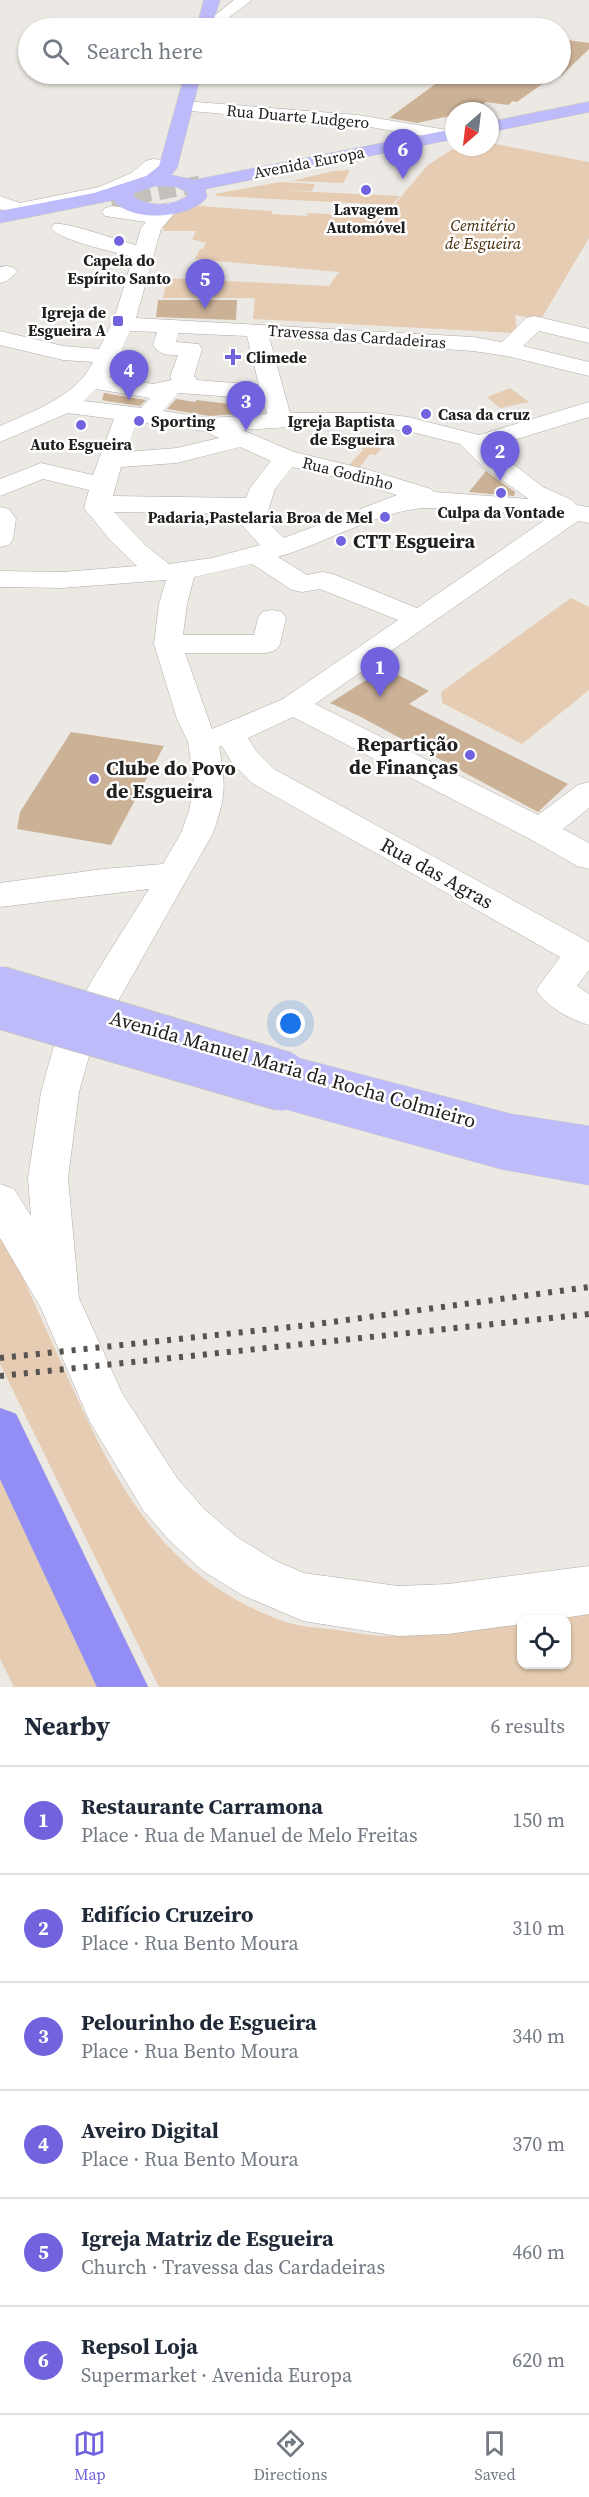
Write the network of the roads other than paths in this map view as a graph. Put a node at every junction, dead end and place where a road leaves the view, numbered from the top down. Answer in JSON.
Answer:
{"nodes":[{"id":1,"x":212,"y":0,"type":"edge"},
{"id":2,"x":244,"y":0,"type":"edge"},
{"id":3,"x":208,"y":18,"type":"edge"},
{"id":4,"x":219,"y":18,"type":"edge"},
{"id":5,"x":190,"y":84,"type":"edge"},
{"id":6,"x":184,"y":106,"type":"junction"},
{"id":7,"x":589,"y":108,"type":"edge"},
{"id":8,"x":589,"y":112,"type":"edge"},
{"id":9,"x":499,"y":125,"type":"edge"},
{"id":10,"x":499,"y":129,"type":"edge"},
{"id":11,"x":445,"y":135,"type":"edge"},
{"id":12,"x":445,"y":137,"type":"edge"},
{"id":13,"x":186,"y":180,"type":"junction"},
{"id":14,"x":0,"y":202,"type":"edge"},
{"id":15,"x":116,"y":202,"type":"junction"},
{"id":16,"x":168,"y":209,"type":"joint"},
{"id":17,"x":145,"y":215,"type":"junction"},
{"id":18,"x":0,"y":217,"type":"edge"},
{"id":19,"x":0,"y":222,"type":"edge"},
{"id":20,"x":61,"y":228,"type":"dead end"},
{"id":21,"x":0,"y":230,"type":"edge"},
{"id":22,"x":143,"y":254,"type":"junction"},
{"id":23,"x":123,"y":324,"type":"junction"},
{"id":24,"x":169,"y":326,"type":"junction"},
{"id":25,"x":256,"y":330,"type":"junction"},
{"id":26,"x":589,"y":336,"type":"edge"},
{"id":27,"x":3,"y":342,"type":"edge"},
{"id":28,"x":507,"y":349,"type":"junction"},
{"id":29,"x":194,"y":353,"type":"junction"},
{"id":30,"x":108,"y":357,"type":"junction"},
{"id":31,"x":589,"y":369,"type":"edge"},
{"id":32,"x":93,"y":382,"type":"junction"},
{"id":33,"x":177,"y":386,"type":"junction"},
{"id":34,"x":208,"y":388,"type":"junction"},
{"id":35,"x":261,"y":392,"type":"dead end"},
{"id":36,"x":65,"y":405,"type":"junction"},
{"id":37,"x":589,"y":409,"type":"edge"},
{"id":38,"x":138,"y":415,"type":"junction"},
{"id":39,"x":280,"y":420,"type":"junction"},
{"id":40,"x":210,"y":425,"type":"junction"},
{"id":41,"x":0,"y":435,"type":"edge"},
{"id":42,"x":241,"y":439,"type":"junction"},
{"id":43,"x":476,"y":444,"type":"junction"},
{"id":44,"x":286,"y":458,"type":"junction"},
{"id":45,"x":111,"y":459,"type":"junction"},
{"id":46,"x":0,"y":488,"type":"edge"},
{"id":47,"x":422,"y":494,"type":"dead end"},
{"id":48,"x":101,"y":496,"type":"junction"},
{"id":49,"x":539,"y":503,"type":"junction"},
{"id":50,"x":255,"y":506,"type":"junction"},
{"id":51,"x":584,"y":514,"type":"edge"},
{"id":52,"x":0,"y":515,"type":"edge"},
{"id":53,"x":0,"y":539,"type":"edge"},
{"id":54,"x":267,"y":550,"type":"junction"},
{"id":55,"x":172,"y":572,"type":"junction"},
{"id":56,"x":0,"y":579,"type":"edge"},
{"id":57,"x":272,"y":618,"type":"dead end"},
{"id":58,"x":420,"y":618,"type":"junction"},
{"id":59,"x":168,"y":644,"type":"junction"},
{"id":60,"x":294,"y":705,"type":"junction"},
{"id":61,"x":217,"y":738,"type":"junction"},
{"id":62,"x":589,"y":792,"type":"edge"},
{"id":63,"x":540,"y":830,"type":"junction"},
{"id":64,"x":589,"y":858,"type":"edge"},
{"id":65,"x":174,"y":875,"type":"junction"},
{"id":66,"x":0,"y":895,"type":"edge"},
{"id":67,"x":0,"y":984,"type":"edge"},
{"id":68,"x":0,"y":1011,"type":"edge"},
{"id":69,"x":589,"y":1011,"type":"edge"},
{"id":70,"x":284,"y":1081,"type":"junction"},
{"id":71,"x":589,"y":1142,"type":"edge"},
{"id":72,"x":589,"y":1169,"type":"edge"},
{"id":73,"x":0,"y":1202,"type":"edge"},
{"id":74,"x":58,"y":1298,"type":"junction"},
{"id":75,"x":0,"y":1429,"type":"edge"},
{"id":76,"x":589,"y":1590,"type":"edge"},
{"id":77,"x":123,"y":1687,"type":"edge"}],
"edges":[{"from":1,"to":3,"type":"main road"},
{"from":2,"to":4,"type":"street"},
{"from":5,"to":6,"type":"main road"},
{"from":6,"to":11,"type":"street","name":"Rua Duarte Ludgero"},
{"from":6,"to":13,"type":"main road"},
{"from":7,"to":9,"type":"main road"},
{"from":8,"to":10,"type":"main road"},
{"from":12,"to":13,"type":"main road","name":"Avenida Europa"},
{"from":13,"to":14,"type":"street"},
{"from":13,"to":15,"type":"main road"},
{"from":13,"to":16,"type":"main road"},
{"from":15,"to":17,"type":"street"},
{"from":15,"to":18,"type":"main road"},
{"from":15,"to":19,"type":"main road"},
{"from":15,"to":21,"type":"main road"},
{"from":16,"to":17,"type":"street"},
{"from":17,"to":22,"type":"street"},
{"from":20,"to":22,"type":"street"},
{"from":22,"to":23,"type":"street"},
{"from":23,"to":24,"type":"street","name":"Travessa das Cardadeiras"},
{"from":23,"to":30,"type":"street"},
{"from":24,"to":25,"type":"street","name":"Travessa das Cardadeiras"},
{"from":24,"to":29,"type":"street"},
{"from":25,"to":28,"type":"street","name":"Travessa das Cardadeiras"},
{"from":25,"to":39,"type":"street"},
{"from":26,"to":28,"type":"street"},
{"from":27,"to":30,"type":"street"},
{"from":28,"to":31,"type":"street","name":"Travessa das Cardadeiras"},
{"from":29,"to":33,"type":"street"},
{"from":29,"to":34,"type":"street"},
{"from":30,"to":32,"type":"street"},
{"from":32,"to":33,"type":"street"},
{"from":32,"to":36,"type":"street"},
{"from":33,"to":34,"type":"street"},
{"from":33,"to":38,"type":"street"},
{"from":34,"to":35,"type":"street"},
{"from":36,"to":38,"type":"street"},
{"from":36,"to":41,"type":"street"},
{"from":37,"to":43,"type":"street"},
{"from":38,"to":40,"type":"street"},
{"from":38,"to":45,"type":"street"},
{"from":39,"to":40,"type":"street"},
{"from":39,"to":43,"type":"street"},
{"from":40,"to":42,"type":"street","name":"Rua Godinho"},
{"from":42,"to":44,"type":"street","name":"Rua Godinho"},
{"from":42,"to":45,"type":"street"},
{"from":43,"to":49,"type":"street"},
{"from":44,"to":47,"type":"street","name":"Rua Godinho"},
{"from":44,"to":50,"type":"street"},
{"from":45,"to":48,"type":"street"},
{"from":46,"to":48,"type":"street"},
{"from":48,"to":50,"type":"street"},
{"from":48,"to":55,"type":"street"},
{"from":49,"to":51,"type":"street"},
{"from":49,"to":54,"type":"street"},
{"from":50,"to":54,"type":"street"},
{"from":51,"to":58,"type":"street"},
{"from":52,"to":53,"type":"street"},
{"from":54,"to":55,"type":"street"},
{"from":54,"to":58,"type":"street"},
{"from":55,"to":56,"type":"street"},
{"from":55,"to":59,"type":"street"},
{"from":57,"to":59,"type":"street"},
{"from":58,"to":60,"type":"street"},
{"from":59,"to":61,"type":"street"},
{"from":60,"to":61,"type":"street"},
{"from":60,"to":63,"type":"street"},
{"from":61,"to":65,"type":"street"},
{"from":61,"to":69,"type":"street","name":"Rua das Agras"},
{"from":62,"to":63,"type":"street"},
{"from":63,"to":64,"type":"street"},
{"from":65,"to":66,"type":"street"},
{"from":65,"to":74,"type":"street"},
{"from":67,"to":70,"type":"main road","name":"Avenida Manuel Maria da Rocha Colmieiro","bridge":true},
{"from":68,"to":70,"type":"main road","name":"Avenida Manuel Maria da Rocha Colmieiro","bridge":true},
{"from":70,"to":71,"type":"main road","name":"Avenida Manuel Maria da Rocha Colmieiro"},
{"from":70,"to":72,"type":"main road","name":"Avenida Manuel Maria da Rocha Colmieiro"},
{"from":73,"to":74,"type":"street"},
{"from":74,"to":76,"type":"street"},
{"from":75,"to":77,"type":"highway"}]}
